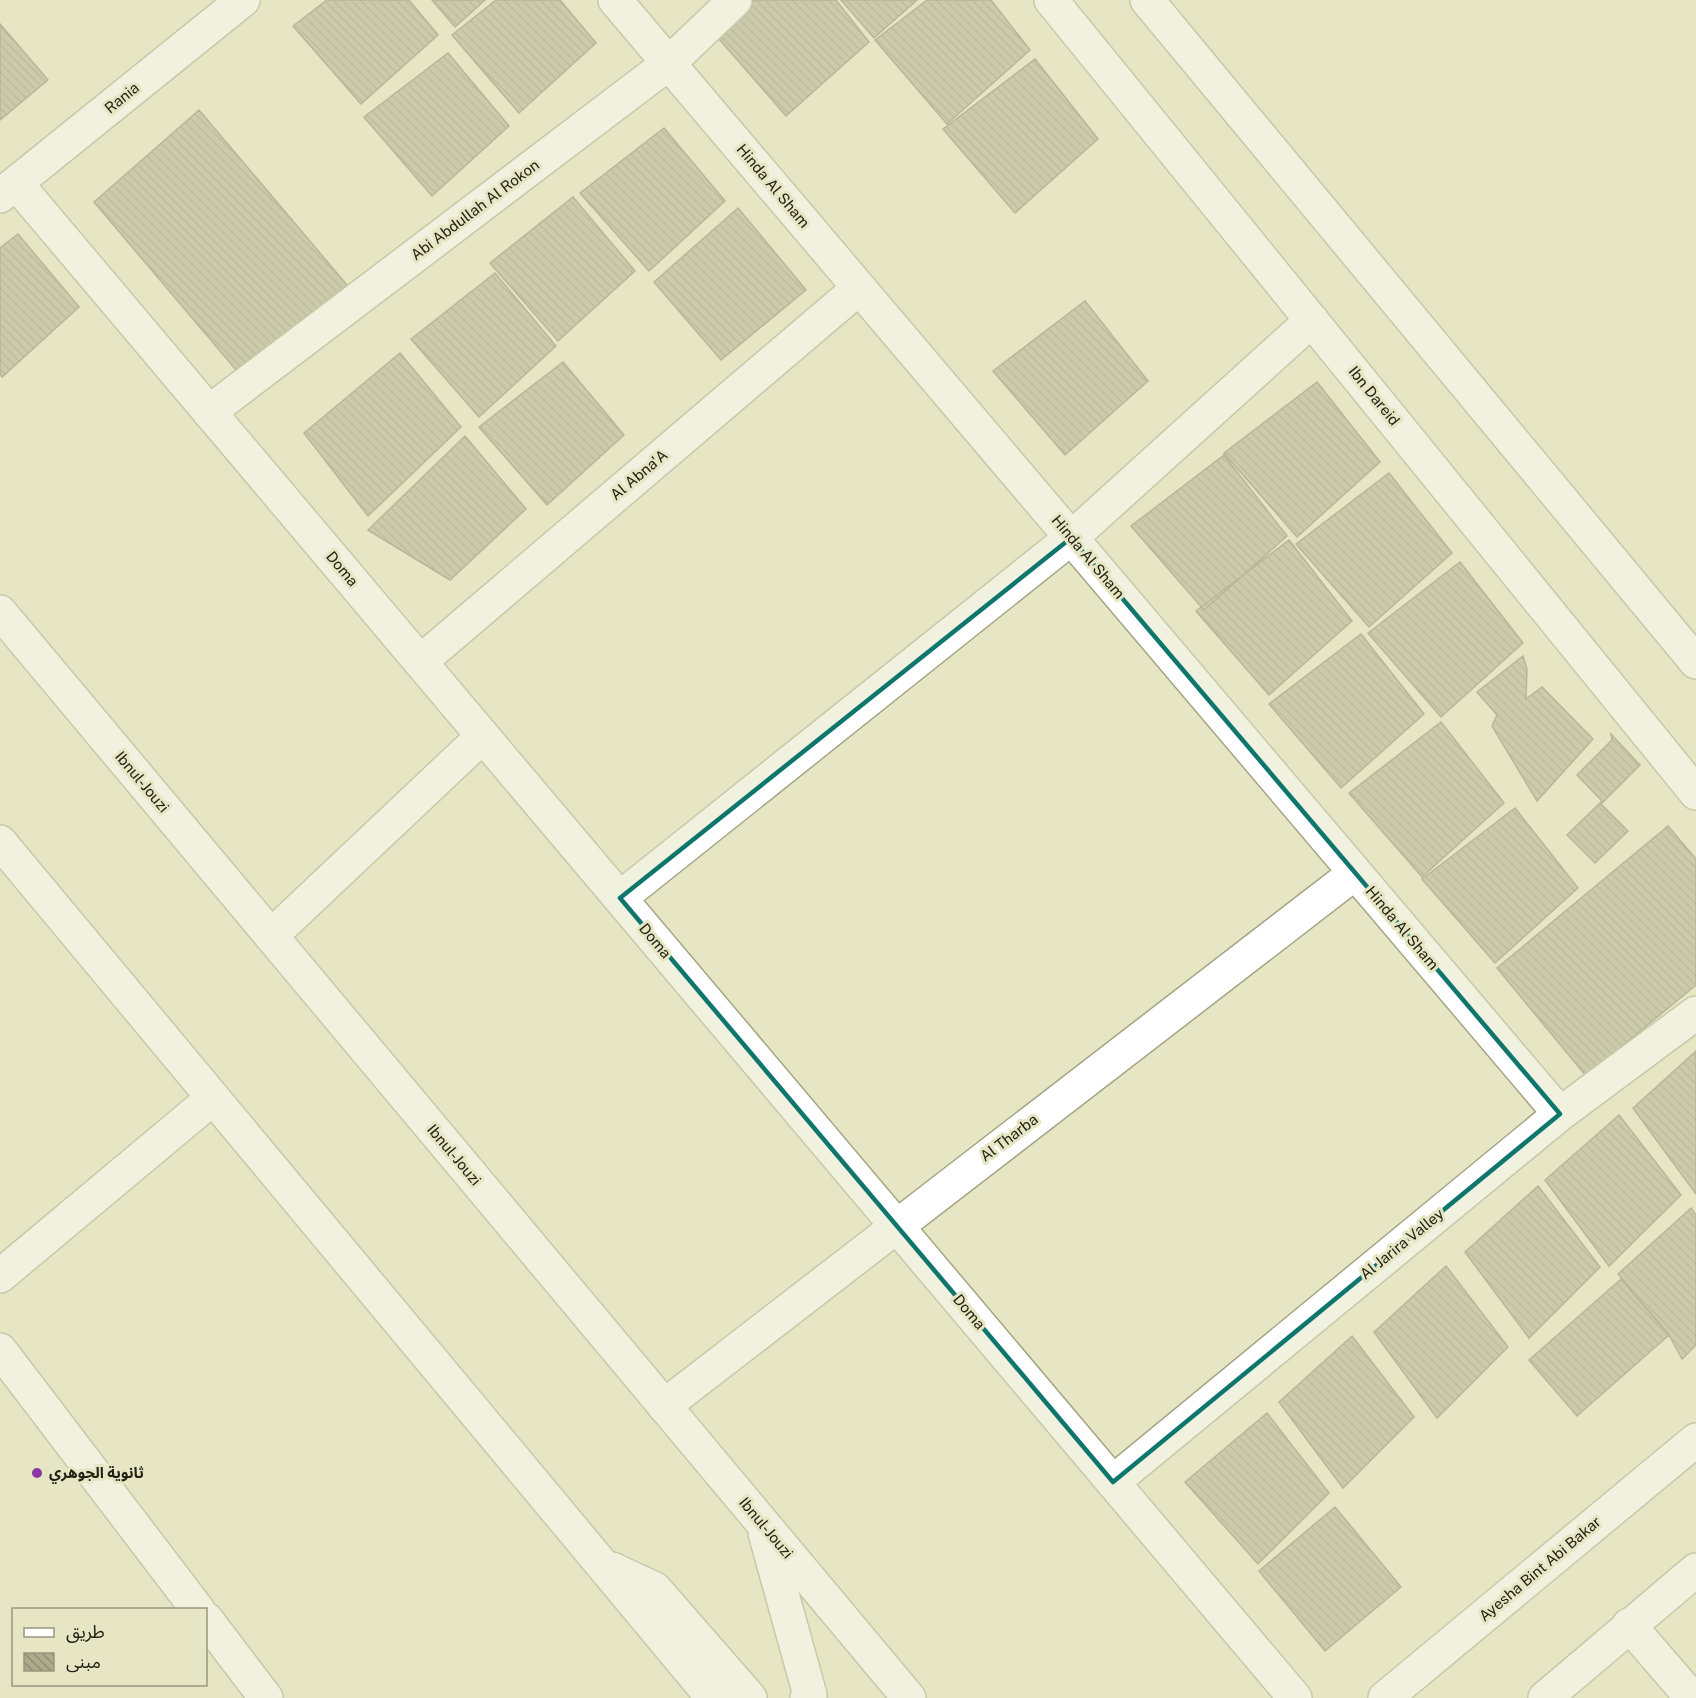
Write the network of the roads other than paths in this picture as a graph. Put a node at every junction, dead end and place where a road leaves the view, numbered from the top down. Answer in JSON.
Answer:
{"nodes":[{"id":1,"x":243,"y":0,"type":"edge"},
{"id":2,"x":615,"y":0,"type":"edge"},
{"id":3,"x":735,"y":0,"type":"edge"},
{"id":4,"x":1051,"y":0,"type":"edge"},
{"id":5,"x":1147,"y":0,"type":"edge"},
{"id":6,"x":669,"y":63,"type":"junction"},
{"id":7,"x":8,"y":189,"type":"edge"},
{"id":8,"x":859,"y":288,"type":"junction"},
{"id":9,"x":1312,"y":320,"type":"junction"},
{"id":10,"x":209,"y":412,"type":"junction"},
{"id":11,"x":1071,"y":537,"type":"junction"},
{"id":12,"x":0,"y":612,"type":"edge"},
{"id":13,"x":420,"y":662,"type":"junction"},
{"id":14,"x":1696,"y":662,"type":"edge"},
{"id":15,"x":483,"y":736,"type":"junction"},
{"id":16,"x":1696,"y":793,"type":"edge"},
{"id":17,"x":0,"y":842,"type":"edge"},
{"id":18,"x":1355,"y":873,"type":"junction"},
{"id":19,"x":620,"y":898,"type":"junction"},
{"id":20,"x":271,"y":936,"type":"junction"},
{"id":21,"x":1696,"y":1013,"type":"edge"},
{"id":22,"x":213,"y":1098,"type":"junction"},
{"id":23,"x":1560,"y":1114,"type":"junction"},
{"id":24,"x":896,"y":1225,"type":"junction"},
{"id":25,"x":0,"y":1276,"type":"edge"},
{"id":26,"x":0,"y":1350,"type":"edge"},
{"id":27,"x":664,"y":1406,"type":"junction"},
{"id":28,"x":1696,"y":1440,"type":"edge"},
{"id":29,"x":1113,"y":1482,"type":"junction"},
{"id":30,"x":762,"y":1522,"type":"junction"},
{"id":31,"x":600,"y":1562,"type":"junction"},
{"id":32,"x":1696,"y":1570,"type":"edge"},
{"id":33,"x":196,"y":1608,"type":"edge"},
{"id":34,"x":207,"y":1620,"type":"edge"},
{"id":35,"x":1629,"y":1625,"type":"junction"},
{"id":36,"x":266,"y":1698,"type":"edge"},
{"id":37,"x":713,"y":1698,"type":"edge"},
{"id":38,"x":750,"y":1698,"type":"edge"},
{"id":39,"x":807,"y":1698,"type":"edge"},
{"id":40,"x":909,"y":1698,"type":"edge"},
{"id":41,"x":1295,"y":1698,"type":"edge"},
{"id":42,"x":1385,"y":1698,"type":"edge"},
{"id":43,"x":1545,"y":1698,"type":"edge"},
{"id":44,"x":1692,"y":1698,"type":"edge"}],
"edges":[{"from":1,"to":7,"type":"street","name":"Rania"},
{"from":2,"to":6,"type":"street","name":"Hinda Al Sham"},
{"from":3,"to":6,"type":"street","name":"Abi Abdullah Al Rokon"},
{"from":4,"to":9,"type":"street","name":"Ibn Dareid"},
{"from":5,"to":14,"type":"street"},
{"from":6,"to":8,"type":"street","name":"Hinda Al Sham"},
{"from":6,"to":10,"type":"street","name":"Abi Abdullah Al Rokon"},
{"from":7,"to":10,"type":"street","name":"Doma"},
{"from":8,"to":11,"type":"street","name":"Hinda Al Sham"},
{"from":8,"to":13,"type":"street","name":"Al Abna'A"},
{"from":9,"to":11,"type":"street"},
{"from":9,"to":16,"type":"street","name":"Ibn Dareid"},
{"from":10,"to":13,"type":"street","name":"Doma"},
{"from":11,"to":18,"type":"street","name":"Hinda Al Sham"},
{"from":11,"to":19,"type":"street"},
{"from":12,"to":20,"type":"street","name":"Ibnul-Jouzi"},
{"from":13,"to":15,"type":"street","name":"Doma"},
{"from":15,"to":19,"type":"street","name":"Doma"},
{"from":15,"to":20,"type":"street"},
{"from":17,"to":22,"type":"street"},
{"from":18,"to":23,"type":"street","name":"Hinda Al Sham"},
{"from":18,"to":24,"type":"street","name":"Al Tharba"},
{"from":19,"to":24,"type":"street","name":"Doma"},
{"from":20,"to":27,"type":"street","name":"Ibnul-Jouzi"},
{"from":21,"to":23,"type":"street","name":"Al Jarira Valley"},
{"from":22,"to":25,"type":"street"},
{"from":22,"to":31,"type":"street"},
{"from":23,"to":29,"type":"street","name":"Al Jarira Valley"},
{"from":24,"to":27,"type":"street","name":"Al Tharba"},
{"from":24,"to":29,"type":"street","name":"Doma"},
{"from":26,"to":33,"type":"street"},
{"from":27,"to":30,"type":"street","name":"Ibnul-Jouzi"},
{"from":28,"to":42,"type":"street","name":"Ayesha Bint Abi Bakar"},
{"from":29,"to":41,"type":"street","name":"Doma"},
{"from":30,"to":39,"type":"street"},
{"from":30,"to":40,"type":"street","name":"Ibnul-Jouzi"},
{"from":31,"to":37,"type":"street"},
{"from":31,"to":38,"type":"street"},
{"from":32,"to":35,"type":"street"},
{"from":34,"to":36,"type":"street"},
{"from":35,"to":43,"type":"street"},
{"from":35,"to":44,"type":"street"}]}
